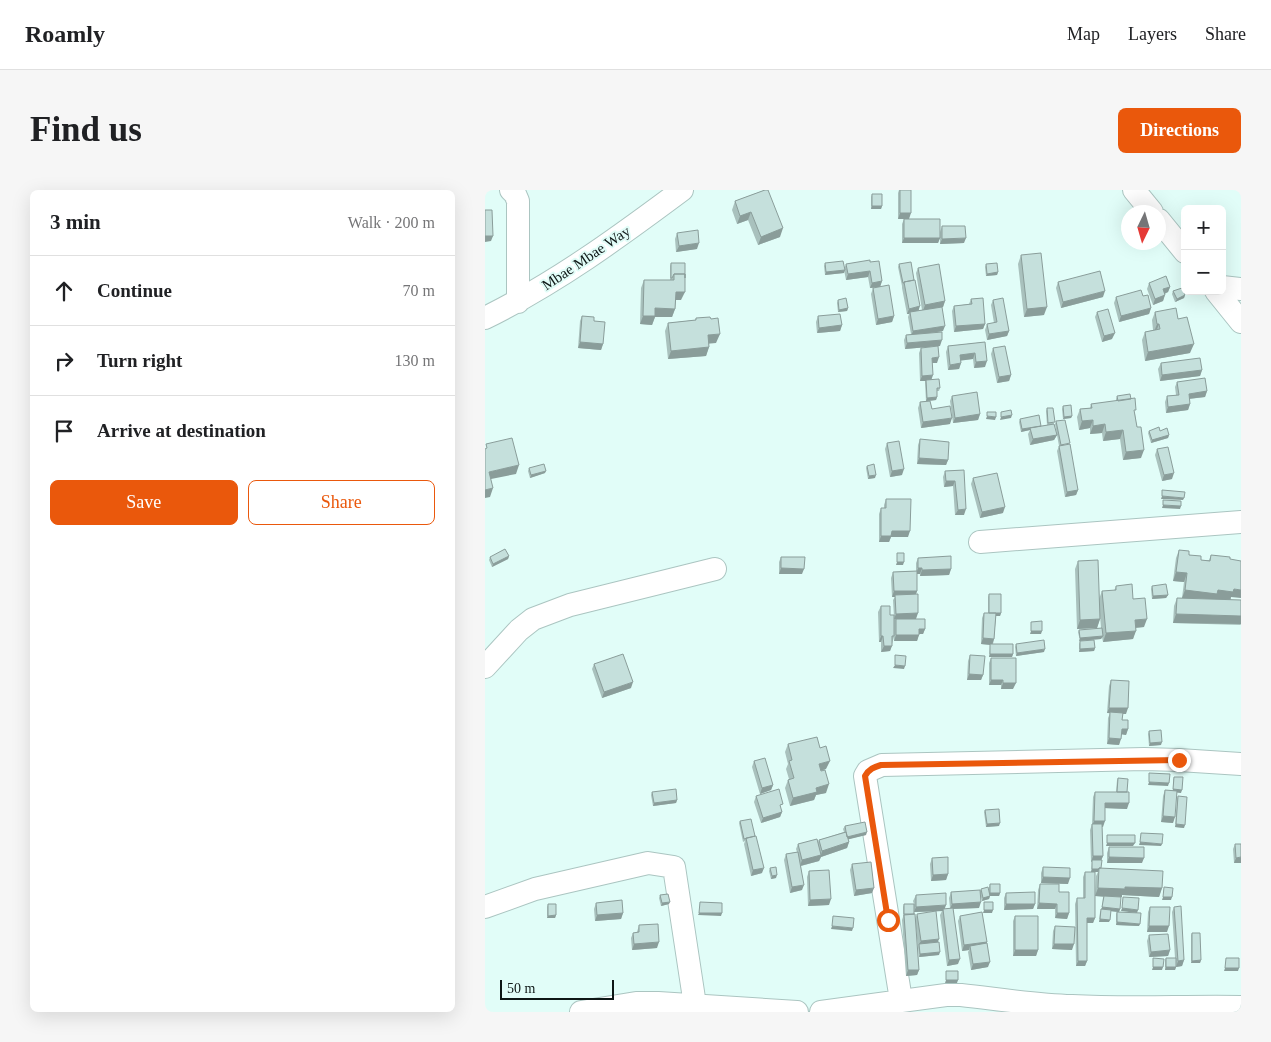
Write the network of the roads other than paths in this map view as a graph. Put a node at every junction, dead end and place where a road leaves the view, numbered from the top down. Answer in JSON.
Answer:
{"nodes":[{"id":1,"x":511,"y":190,"type":"edge"},
{"id":2,"x":683,"y":190,"type":"edge"},
{"id":3,"x":1134,"y":190,"type":"edge"},
{"id":4,"x":1147,"y":205,"type":"edge"},
{"id":5,"x":1166,"y":229,"type":"edge"},
{"id":6,"x":1183,"y":250,"type":"edge"},
{"id":7,"x":1226,"y":287,"type":"edge"},
{"id":8,"x":1241,"y":289,"type":"edge"},
{"id":9,"x":1219,"y":295,"type":"edge"},
{"id":10,"x":518,"y":302,"type":"junction"},
{"id":11,"x":485,"y":318,"type":"edge"},
{"id":12,"x":1241,"y":322,"type":"edge"},
{"id":13,"x":1241,"y":522,"type":"edge"},
{"id":14,"x":980,"y":542,"type":"dead end"},
{"id":15,"x":715,"y":569,"type":"dead end"},
{"id":16,"x":485,"y":667,"type":"edge"},
{"id":17,"x":1241,"y":764,"type":"edge"},
{"id":18,"x":485,"y":907,"type":"edge"},
{"id":19,"x":901,"y":1000,"type":"junction"},
{"id":20,"x":695,"y":1005,"type":"junction"},
{"id":21,"x":1241,"y":1007,"type":"edge"},
{"id":22,"x":1179,"y":1009,"type":"edge"},
{"id":23,"x":581,"y":1012,"type":"edge"},
{"id":24,"x":797,"y":1012,"type":"edge"},
{"id":25,"x":821,"y":1012,"type":"edge"}],
"edges":[{"from":1,"to":10,"type":"street"},
{"from":2,"to":10,"type":"street","name":"Mbae Mbae Way"},
{"from":3,"to":4,"type":"street"},
{"from":5,"to":6,"type":"street"},
{"from":7,"to":8,"type":"street"},
{"from":9,"to":12,"type":"street"},
{"from":10,"to":11,"type":"street","name":"Mbae Mbae Way"},
{"from":13,"to":14,"type":"street"},
{"from":15,"to":16,"type":"street"},
{"from":17,"to":19,"type":"street"},
{"from":18,"to":20,"type":"street"},
{"from":19,"to":22,"type":"street"},
{"from":19,"to":25,"type":"street"},
{"from":20,"to":23,"type":"street"},
{"from":20,"to":24,"type":"street"},
{"from":21,"to":22,"type":"street"}]}
